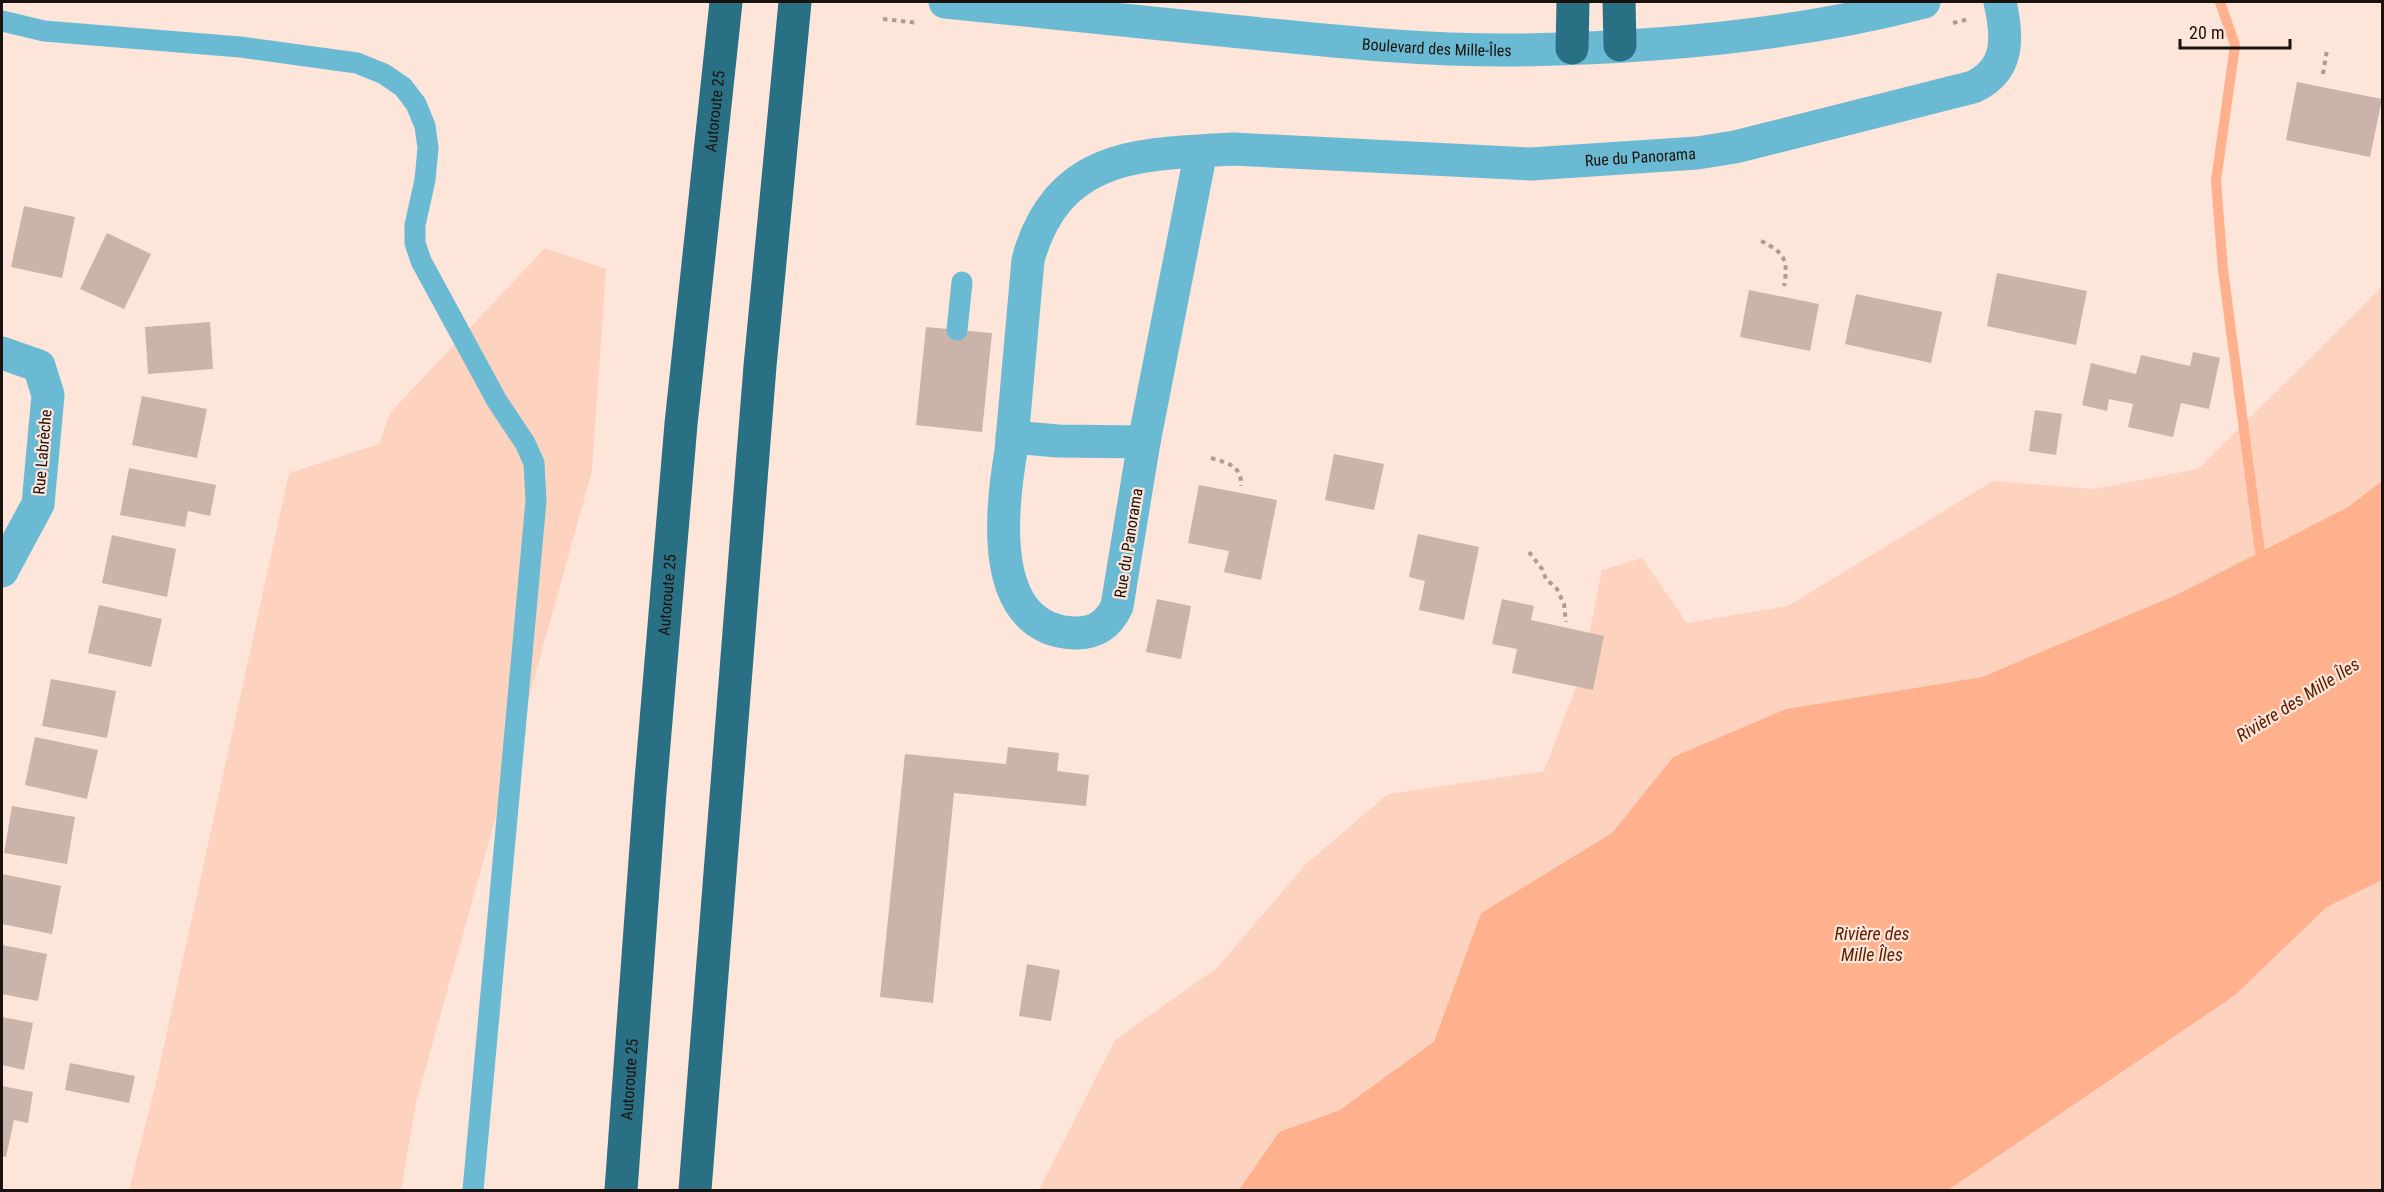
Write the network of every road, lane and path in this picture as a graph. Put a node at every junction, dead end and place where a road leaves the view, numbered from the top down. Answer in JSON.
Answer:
{"nodes":[{"id":1,"x":726,"y":2,"type":"edge"},
{"id":2,"x":795,"y":2,"type":"edge"},
{"id":3,"x":945,"y":2,"type":"edge"},
{"id":4,"x":1573,"y":2,"type":"edge"},
{"id":5,"x":1619,"y":2,"type":"edge"},
{"id":6,"x":1924,"y":2,"type":"edge"},
{"id":7,"x":2000,"y":2,"type":"edge"},
{"id":8,"x":6,"y":18,"type":"edge"},
{"id":9,"x":1620,"y":45,"type":"junction"},
{"id":10,"x":1572,"y":48,"type":"junction"},
{"id":11,"x":2327,"y":50,"type":"dead end"},
{"id":12,"x":2323,"y":74,"type":"dead end"},
{"id":13,"x":1201,"y":151,"type":"junction"},
{"id":14,"x":1761,"y":240,"type":"dead end"},
{"id":15,"x":962,"y":282,"type":"dead end"},
{"id":16,"x":1784,"y":286,"type":"dead end"},
{"id":17,"x":957,"y":330,"type":"dead end"},
{"id":18,"x":2,"y":353,"type":"edge"},
{"id":19,"x":1012,"y":437,"type":"junction"},
{"id":20,"x":1144,"y":442,"type":"junction"},
{"id":21,"x":1211,"y":458,"type":"dead end"},
{"id":22,"x":1241,"y":486,"type":"dead end"},
{"id":23,"x":1529,"y":552,"type":"dead end"},
{"id":24,"x":2,"y":571,"type":"edge"},
{"id":25,"x":1566,"y":622,"type":"dead end"},
{"id":26,"x":473,"y":1191,"type":"edge"},
{"id":27,"x":621,"y":1191,"type":"edge"},
{"id":28,"x":695,"y":1191,"type":"edge"}],
"edges":[{"from":1,"to":27,"type":"highway","name":"Autoroute 25"},
{"from":2,"to":28,"type":"highway"},
{"from":3,"to":10,"type":"street","name":"Boulevard des Mille-Îles"},
{"from":4,"to":10,"type":"highway"},
{"from":5,"to":9,"type":"highway"},
{"from":6,"to":9,"type":"street","name":"Boulevard des Mille-Îles"},
{"from":7,"to":13,"type":"street","name":"Rue du Panorama"},
{"from":8,"to":26,"type":"lane"},
{"from":9,"to":10,"type":"street","name":"Boulevard des Mille-Îles"},
{"from":11,"to":12,"type":"path"},
{"from":13,"to":19,"type":"street","name":"Rue du Panorama"},
{"from":13,"to":20,"type":"street","name":"Rue du Panorama"},
{"from":14,"to":16,"type":"path"},
{"from":15,"to":17,"type":"lane"},
{"from":18,"to":24,"type":"street","name":"Rue Labrèche"},
{"from":19,"to":20,"type":"street"},
{"from":19,"to":20,"type":"street","name":"Rue du Panorama"},
{"from":21,"to":22,"type":"path"},
{"from":23,"to":25,"type":"path"}]}
